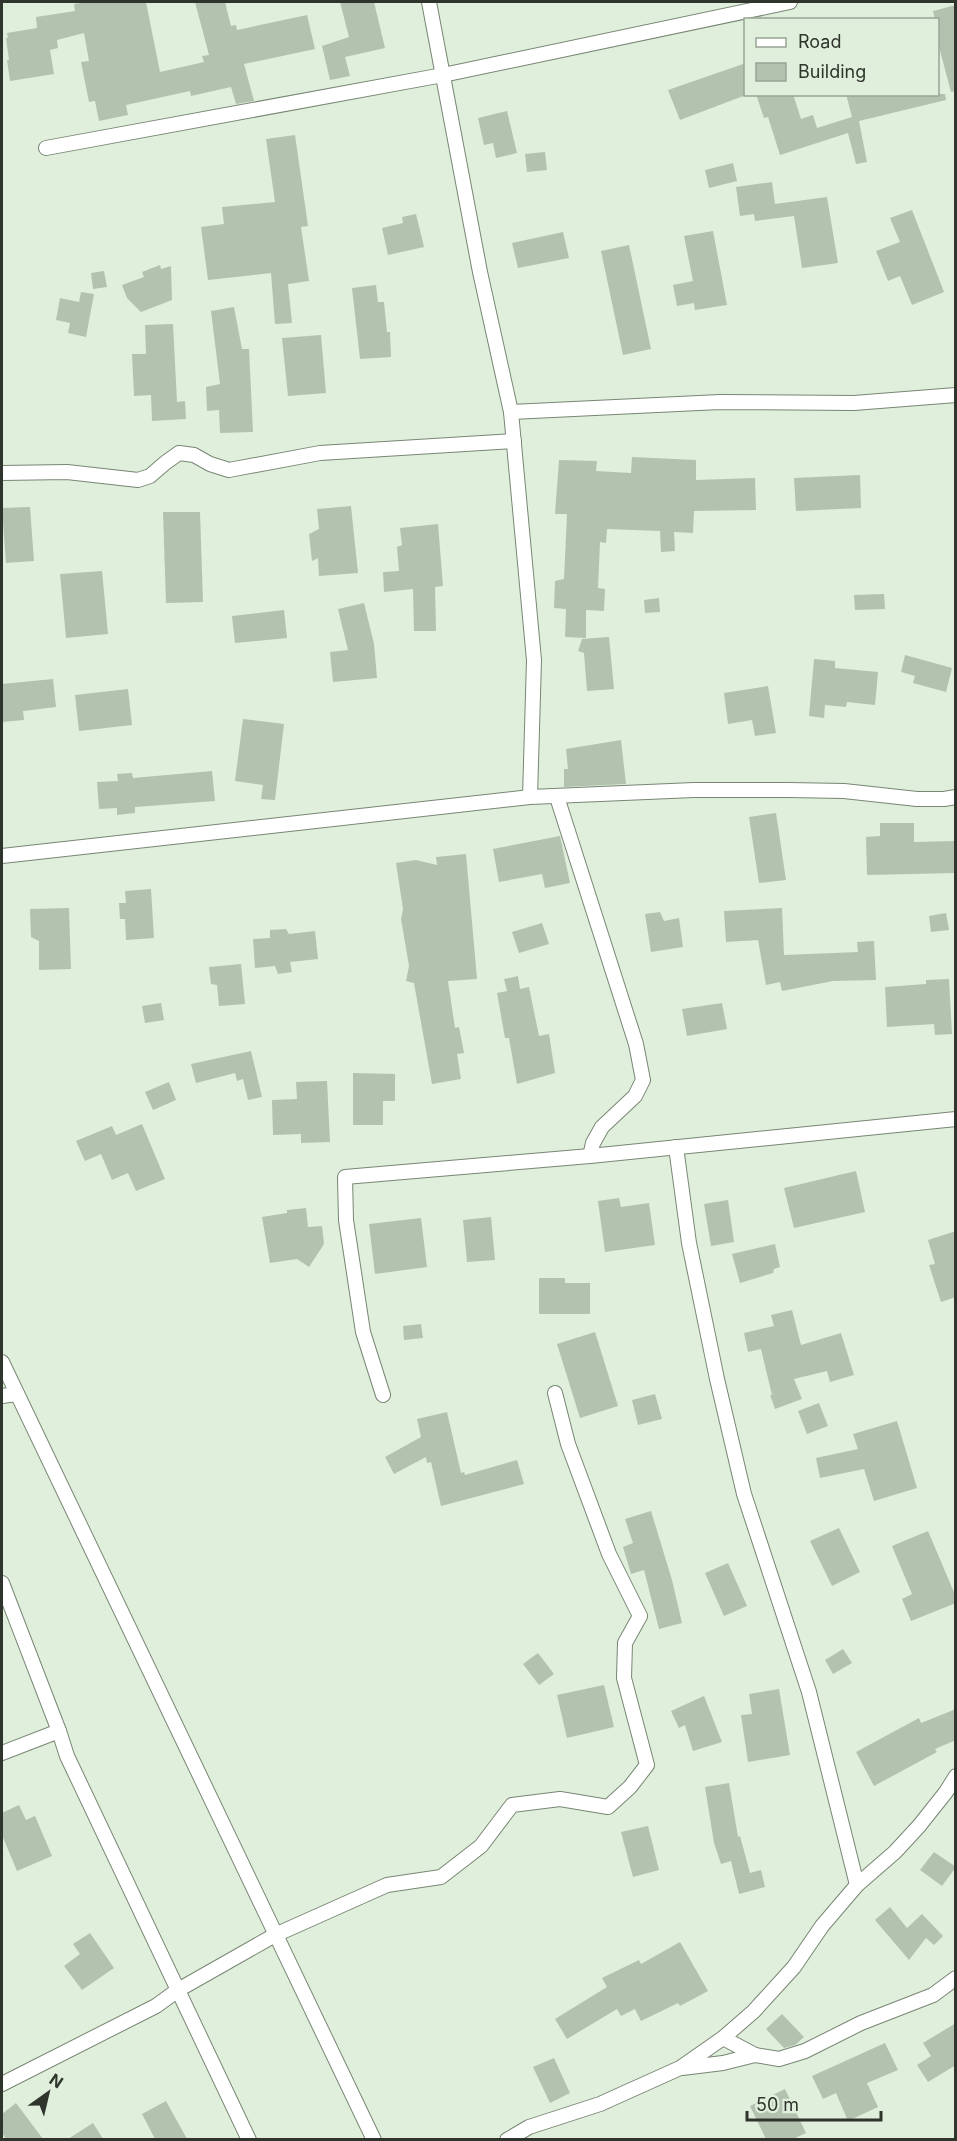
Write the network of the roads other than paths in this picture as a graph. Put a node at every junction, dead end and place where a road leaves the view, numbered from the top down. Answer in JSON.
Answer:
{"nodes":[{"id":1,"x":429,"y":2,"type":"edge"},
{"id":2,"x":790,"y":2,"type":"edge"},
{"id":3,"x":443,"y":75,"type":"junction"},
{"id":4,"x":46,"y":148,"type":"dead end"},
{"id":5,"x":956,"y":395,"type":"edge"},
{"id":6,"x":511,"y":412,"type":"junction"},
{"id":7,"x":514,"y":441,"type":"junction"},
{"id":8,"x":2,"y":473,"type":"edge"},
{"id":9,"x":530,"y":797,"type":"junction"},
{"id":10,"x":557,"y":797,"type":"junction"},
{"id":11,"x":956,"y":797,"type":"edge"},
{"id":12,"x":2,"y":856,"type":"edge"},
{"id":13,"x":956,"y":1119,"type":"edge"},
{"id":14,"x":676,"y":1148,"type":"junction"},
{"id":15,"x":590,"y":1156,"type":"junction"},
{"id":16,"x":2,"y":1362,"type":"edge"},
{"id":17,"x":555,"y":1393,"type":"dead end"},
{"id":18,"x":17,"y":1394,"type":"junction"},
{"id":19,"x":383,"y":1395,"type":"dead end"},
{"id":20,"x":2,"y":1396,"type":"edge"},
{"id":21,"x":2,"y":1583,"type":"edge"},
{"id":22,"x":60,"y":1731,"type":"junction"},
{"id":23,"x":2,"y":1753,"type":"edge"},
{"id":24,"x":956,"y":1776,"type":"edge"},
{"id":25,"x":857,"y":1885,"type":"junction"},
{"id":26,"x":275,"y":1935,"type":"junction"},
{"id":27,"x":956,"y":1978,"type":"edge"},
{"id":28,"x":178,"y":1990,"type":"junction"},
{"id":29,"x":723,"y":2038,"type":"junction"},
{"id":30,"x":755,"y":2055,"type":"junction"},
{"id":31,"x":680,"y":2068,"type":"junction"},
{"id":32,"x":2,"y":2084,"type":"edge"},
{"id":33,"x":249,"y":2139,"type":"edge"},
{"id":34,"x":374,"y":2139,"type":"edge"},
{"id":35,"x":507,"y":2139,"type":"edge"}],
"edges":[{"from":1,"to":3,"type":"street"},
{"from":2,"to":3,"type":"street"},
{"from":3,"to":4,"type":"street"},
{"from":3,"to":6,"type":"street"},
{"from":5,"to":6,"type":"street"},
{"from":6,"to":7,"type":"street"},
{"from":7,"to":8,"type":"street"},
{"from":7,"to":9,"type":"street"},
{"from":9,"to":10,"type":"street"},
{"from":9,"to":12,"type":"street"},
{"from":10,"to":11,"type":"street"},
{"from":10,"to":15,"type":"street"},
{"from":13,"to":14,"type":"street"},
{"from":14,"to":15,"type":"street"},
{"from":14,"to":25,"type":"street"},
{"from":15,"to":19,"type":"street"},
{"from":16,"to":18,"type":"street"},
{"from":17,"to":26,"type":"street"},
{"from":18,"to":20,"type":"street"},
{"from":18,"to":26,"type":"street"},
{"from":21,"to":22,"type":"street"},
{"from":22,"to":23,"type":"street"},
{"from":22,"to":28,"type":"street"},
{"from":24,"to":25,"type":"street"},
{"from":25,"to":29,"type":"street"},
{"from":26,"to":28,"type":"street"},
{"from":26,"to":34,"type":"street"},
{"from":27,"to":30,"type":"street"},
{"from":28,"to":32,"type":"street"},
{"from":28,"to":33,"type":"street"},
{"from":29,"to":30,"type":"street"},
{"from":29,"to":31,"type":"street"},
{"from":30,"to":31,"type":"street"},
{"from":31,"to":35,"type":"street"}]}
